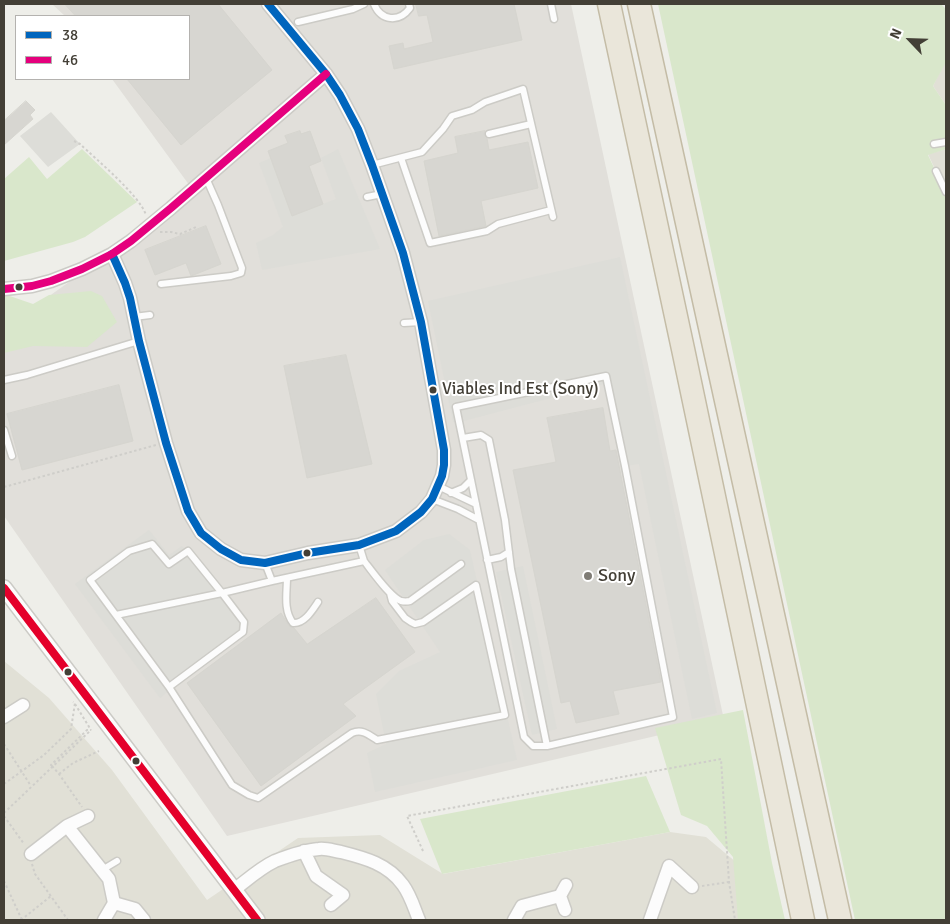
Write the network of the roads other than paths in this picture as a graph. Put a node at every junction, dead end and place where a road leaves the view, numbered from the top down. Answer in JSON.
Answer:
{"nodes":[{"id":1,"x":268,"y":4,"type":"edge"},
{"id":2,"x":364,"y":4,"type":"edge"},
{"id":3,"x":374,"y":4,"type":"edge"},
{"id":4,"x":409,"y":4,"type":"edge"},
{"id":5,"x":551,"y":4,"type":"edge"},
{"id":6,"x":609,"y":4,"type":"edge"},
{"id":7,"x":639,"y":4,"type":"edge"},
{"id":8,"x":353,"y":6,"type":"edge"},
{"id":9,"x":554,"y":19,"type":"dead end"},
{"id":10,"x":298,"y":22,"type":"dead end"},
{"id":11,"x":326,"y":74,"type":"junction"},
{"id":12,"x":531,"y":124,"type":"junction"},
{"id":13,"x":489,"y":134,"type":"dead end"},
{"id":14,"x":946,"y":142,"type":"edge"},
{"id":15,"x":934,"y":144,"type":"dead end"},
{"id":16,"x":400,"y":158,"type":"junction"},
{"id":17,"x":372,"y":165,"type":"junction"},
{"id":18,"x":936,"y":171,"type":"dead end"},
{"id":19,"x":206,"y":178,"type":"junction"},
{"id":20,"x":946,"y":192,"type":"edge"},
{"id":21,"x":382,"y":194,"type":"junction"},
{"id":22,"x":367,"y":198,"type":"dead end"},
{"id":23,"x":112,"y":254,"type":"junction"},
{"id":24,"x":161,"y":284,"type":"dead end"},
{"id":25,"x":4,"y":288,"type":"edge"},
{"id":26,"x":150,"y":315,"type":"dead end"},
{"id":27,"x":134,"y":317,"type":"junction"},
{"id":28,"x":422,"y":322,"type":"junction"},
{"id":29,"x":404,"y":323,"type":"dead end"},
{"id":30,"x":139,"y":341,"type":"junction"},
{"id":31,"x":4,"y":380,"type":"edge"},
{"id":32,"x":4,"y":430,"type":"edge"},
{"id":33,"x":463,"y":438,"type":"junction"},
{"id":34,"x":12,"y":456,"type":"dead end"},
{"id":35,"x":471,"y":480,"type":"junction"},
{"id":36,"x":438,"y":486,"type":"junction"},
{"id":37,"x":451,"y":493,"type":"junction"},
{"id":38,"x":432,"y":499,"type":"junction"},
{"id":39,"x":476,"y":504,"type":"junction"},
{"id":40,"x":479,"y":520,"type":"junction"},
{"id":41,"x":360,"y":545,"type":"junction"},
{"id":42,"x":509,"y":552,"type":"junction"},
{"id":43,"x":487,"y":560,"type":"junction"},
{"id":44,"x":364,"y":561,"type":"junction"},
{"id":45,"x":265,"y":562,"type":"junction"},
{"id":46,"x":461,"y":564,"type":"dead end"},
{"id":47,"x":287,"y":578,"type":"junction"},
{"id":48,"x":272,"y":581,"type":"junction"},
{"id":49,"x":4,"y":588,"type":"edge"},
{"id":50,"x":225,"y":592,"type":"junction"},
{"id":51,"x":390,"y":593,"type":"junction"},
{"id":52,"x":318,"y":602,"type":"dead end"},
{"id":53,"x":116,"y":615,"type":"junction"},
{"id":54,"x":169,"y":687,"type":"junction"},
{"id":55,"x":23,"y":705,"type":"dead end"},
{"id":56,"x":4,"y":717,"type":"edge"},
{"id":57,"x":547,"y":746,"type":"junction"},
{"id":58,"x":88,"y":816,"type":"road end"},
{"id":59,"x":67,"y":826,"type":"junction"},
{"id":60,"x":304,"y":851,"type":"junction"},
{"id":61,"x":31,"y":854,"type":"road end"},
{"id":62,"x":117,"y":861,"type":"dead end"},
{"id":63,"x":102,"y":870,"type":"junction"},
{"id":64,"x":692,"y":887,"type":"road end"},
{"id":65,"x":234,"y":890,"type":"junction"},
{"id":66,"x":114,"y":903,"type":"junction"},
{"id":67,"x":331,"y":906,"type":"dead end"},
{"id":68,"x":564,"y":910,"type":"dead end"},
{"id":69,"x":104,"y":920,"type":"edge"},
{"id":70,"x":144,"y":920,"type":"edge"},
{"id":71,"x":257,"y":920,"type":"edge"},
{"id":72,"x":418,"y":920,"type":"edge"},
{"id":73,"x":514,"y":920,"type":"edge"},
{"id":74,"x":650,"y":920,"type":"edge"},
{"id":75,"x":803,"y":920,"type":"edge"},
{"id":76,"x":840,"y":920,"type":"edge"}],
"edges":[{"from":1,"to":11,"type":"street"},
{"from":2,"to":8,"type":"lane"},
{"from":3,"to":4,"type":"lane"},
{"from":5,"to":9,"type":"lane"},
{"from":6,"to":75,"type":"highway"},
{"from":7,"to":76,"type":"highway"},
{"from":8,"to":10,"type":"lane"},
{"from":11,"to":17,"type":"street"},
{"from":11,"to":19,"type":"street"},
{"from":12,"to":13,"type":"lane"},
{"from":12,"to":16,"type":"lane"},
{"from":12,"to":16,"type":"lane"},
{"from":14,"to":15,"type":"lane"},
{"from":16,"to":17,"type":"lane"},
{"from":17,"to":21,"type":"street"},
{"from":18,"to":20,"type":"lane"},
{"from":19,"to":23,"type":"street"},
{"from":19,"to":24,"type":"lane"},
{"from":21,"to":22,"type":"lane"},
{"from":21,"to":28,"type":"street"},
{"from":23,"to":25,"type":"street"},
{"from":23,"to":27,"type":"street"},
{"from":26,"to":27,"type":"lane"},
{"from":27,"to":30,"type":"street"},
{"from":28,"to":29,"type":"lane"},
{"from":28,"to":36,"type":"street"},
{"from":30,"to":31,"type":"lane"},
{"from":30,"to":45,"type":"street"},
{"from":32,"to":34,"type":"lane"},
{"from":33,"to":35,"type":"lane"},
{"from":33,"to":42,"type":"lane"},
{"from":33,"to":57,"type":"lane"},
{"from":35,"to":37,"type":"lane"},
{"from":35,"to":39,"type":"lane"},
{"from":36,"to":37,"type":"lane"},
{"from":36,"to":38,"type":"street"},
{"from":37,"to":39,"type":"lane"},
{"from":38,"to":40,"type":"lane"},
{"from":38,"to":41,"type":"street"},
{"from":39,"to":40,"type":"lane"},
{"from":40,"to":43,"type":"lane"},
{"from":41,"to":44,"type":"lane"},
{"from":41,"to":45,"type":"street"},
{"from":42,"to":43,"type":"lane"},
{"from":42,"to":57,"type":"lane"},
{"from":43,"to":57,"type":"lane"},
{"from":44,"to":47,"type":"lane"},
{"from":44,"to":51,"type":"lane"},
{"from":45,"to":48,"type":"lane"},
{"from":46,"to":51,"type":"lane"},
{"from":47,"to":48,"type":"lane"},
{"from":47,"to":52,"type":"lane"},
{"from":48,"to":50,"type":"lane"},
{"from":49,"to":65,"type":"street"},
{"from":50,"to":53,"type":"lane"},
{"from":50,"to":53,"type":"lane"},
{"from":50,"to":54,"type":"lane"},
{"from":51,"to":54,"type":"lane"},
{"from":53,"to":54,"type":"lane"},
{"from":55,"to":56,"type":"street"},
{"from":58,"to":59,"type":"street"},
{"from":59,"to":61,"type":"street"},
{"from":59,"to":63,"type":"street"},
{"from":60,"to":65,"type":"street"},
{"from":60,"to":67,"type":"street"},
{"from":60,"to":72,"type":"street"},
{"from":62,"to":63,"type":"lane"},
{"from":63,"to":66,"type":"street"},
{"from":64,"to":74,"type":"street"},
{"from":65,"to":71,"type":"street"},
{"from":66,"to":69,"type":"street"},
{"from":66,"to":70,"type":"street"},
{"from":68,"to":73,"type":"street"}]}
